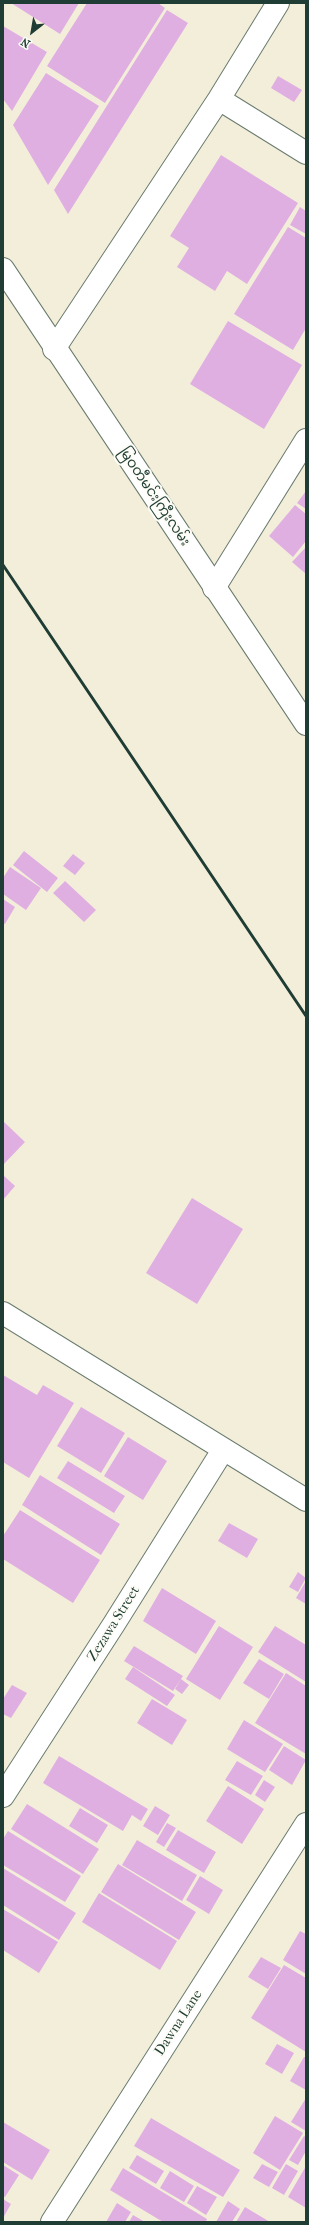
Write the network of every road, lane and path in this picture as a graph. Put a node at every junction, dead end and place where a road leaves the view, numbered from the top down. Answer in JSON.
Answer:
{"nodes":[{"id":1,"x":278,"y":3,"type":"edge"},
{"id":2,"x":219,"y":99,"type":"junction"},
{"id":3,"x":306,"y":153,"type":"edge"},
{"id":4,"x":3,"y":269,"type":"edge"},
{"id":5,"x":54,"y":349,"type":"junction"},
{"id":6,"x":306,"y":440,"type":"edge"},
{"id":7,"x":214,"y":588,"type":"junction"},
{"id":8,"x":306,"y":724,"type":"edge"},
{"id":9,"x":3,"y":1313,"type":"edge"},
{"id":10,"x":224,"y":1450,"type":"junction"},
{"id":11,"x":306,"y":1500,"type":"edge"},
{"id":12,"x":3,"y":1796,"type":"edge"},
{"id":13,"x":306,"y":1824,"type":"edge"},
{"id":14,"x":52,"y":2222,"type":"edge"}],
"edges":[{"from":1,"to":2,"type":"street"},
{"from":2,"to":3,"type":"street"},
{"from":2,"to":5,"type":"street"},
{"from":4,"to":5,"type":"street","name":"မြဝတီမင်းကြီးလမ်း"},
{"from":5,"to":7,"type":"street","name":"မြဝတီမင်းကြီးလမ်း"},
{"from":6,"to":7,"type":"street"},
{"from":7,"to":8,"type":"street","name":"မြဝတီမင်းကြီးလမ်း"},
{"from":9,"to":10,"type":"street"},
{"from":10,"to":11,"type":"street"},
{"from":10,"to":12,"type":"street","name":"Zezawa Street"},
{"from":13,"to":14,"type":"street","name":"Dawna Lane"}]}
